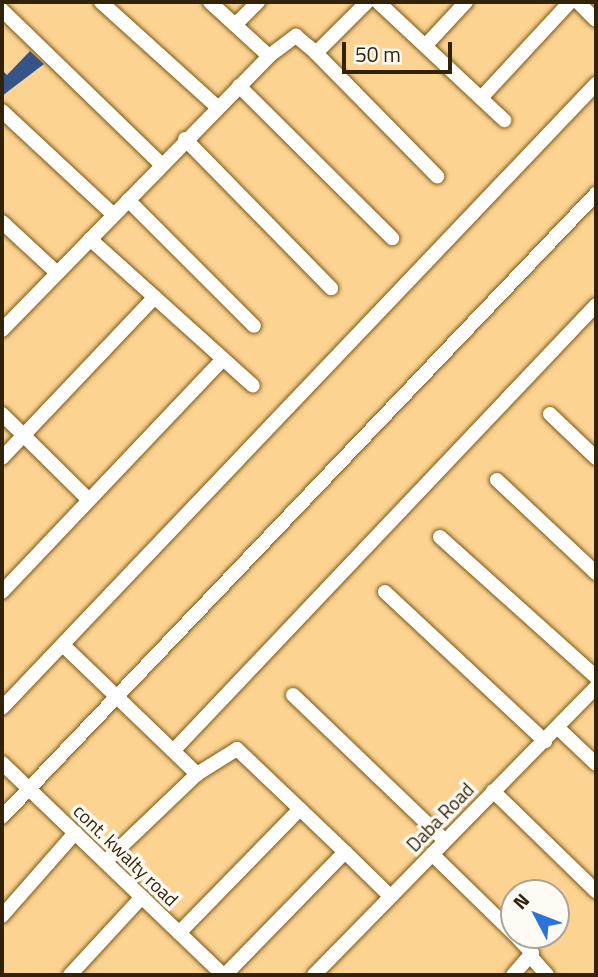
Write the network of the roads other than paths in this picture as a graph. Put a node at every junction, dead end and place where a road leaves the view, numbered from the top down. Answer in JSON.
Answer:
{"nodes":[{"id":1,"x":102,"y":2,"type":"edge"},
{"id":2,"x":210,"y":2,"type":"edge"},
{"id":3,"x":258,"y":2,"type":"edge"},
{"id":4,"x":367,"y":2,"type":"edge"},
{"id":5,"x":379,"y":2,"type":"edge"},
{"id":6,"x":466,"y":2,"type":"edge"},
{"id":7,"x":570,"y":2,"type":"edge"},
{"id":8,"x":578,"y":2,"type":"edge"},
{"id":9,"x":2,"y":10,"type":"edge"},
{"id":10,"x":596,"y":20,"type":"edge"},
{"id":11,"x":235,"y":25,"type":"junction"},
{"id":12,"x":426,"y":45,"type":"junction"},
{"id":13,"x":316,"y":53,"type":"junction"},
{"id":14,"x":268,"y":56,"type":"junction"},
{"id":15,"x":596,"y":84,"type":"edge"},
{"id":16,"x":239,"y":86,"type":"junction"},
{"id":17,"x":481,"y":98,"type":"junction"},
{"id":18,"x":216,"y":106,"type":"junction"},
{"id":19,"x":2,"y":111,"type":"edge"},
{"id":20,"x":504,"y":120,"type":"dead end"},
{"id":21,"x":185,"y":139,"type":"junction"},
{"id":22,"x":160,"y":163,"type":"junction"},
{"id":23,"x":437,"y":176,"type":"dead end"},
{"id":24,"x":596,"y":194,"type":"edge"},
{"id":25,"x":128,"y":200,"type":"junction"},
{"id":26,"x":113,"y":214,"type":"junction"},
{"id":27,"x":2,"y":222,"type":"edge"},
{"id":28,"x":392,"y":238,"type":"dead end"},
{"id":29,"x":90,"y":239,"type":"junction"},
{"id":30,"x":57,"y":273,"type":"junction"},
{"id":31,"x":331,"y":288,"type":"dead end"},
{"id":32,"x":155,"y":297,"type":"junction"},
{"id":33,"x":595,"y":310,"type":"edge"},
{"id":34,"x":254,"y":327,"type":"dead end"},
{"id":35,"x":2,"y":330,"type":"edge"},
{"id":36,"x":223,"y":359,"type":"junction"},
{"id":37,"x":253,"y":386,"type":"dead end"},
{"id":38,"x":2,"y":414,"type":"edge"},
{"id":39,"x":550,"y":414,"type":"dead end"},
{"id":40,"x":24,"y":435,"type":"junction"},
{"id":41,"x":2,"y":458,"type":"edge"},
{"id":42,"x":596,"y":458,"type":"edge"},
{"id":43,"x":497,"y":480,"type":"dead end"},
{"id":44,"x":89,"y":500,"type":"junction"},
{"id":45,"x":440,"y":537,"type":"dead end"},
{"id":46,"x":596,"y":573,"type":"edge"},
{"id":47,"x":2,"y":592,"type":"edge"},
{"id":48,"x":385,"y":592,"type":"dead end"},
{"id":49,"x":64,"y":646,"type":"junction"},
{"id":50,"x":596,"y":677,"type":"edge"},
{"id":51,"x":596,"y":687,"type":"edge"},
{"id":52,"x":119,"y":695,"type":"junction"},
{"id":53,"x":293,"y":695,"type":"dead end"},
{"id":54,"x":2,"y":708,"type":"edge"},
{"id":55,"x":558,"y":729,"type":"junction"},
{"id":56,"x":545,"y":741,"type":"junction"},
{"id":57,"x":174,"y":750,"type":"junction"},
{"id":58,"x":2,"y":763,"type":"edge"},
{"id":59,"x":596,"y":764,"type":"edge"},
{"id":60,"x":197,"y":774,"type":"junction"},
{"id":61,"x":29,"y":789,"type":"junction"},
{"id":62,"x":493,"y":790,"type":"junction"},
{"id":63,"x":299,"y":809,"type":"junction"},
{"id":64,"x":2,"y":817,"type":"edge"},
{"id":65,"x":75,"y":833,"type":"junction"},
{"id":66,"x":444,"y":841,"type":"junction"},
{"id":67,"x":345,"y":852,"type":"junction"},
{"id":68,"x":432,"y":855,"type":"junction"},
{"id":69,"x":105,"y":862,"type":"junction"},
{"id":70,"x":596,"y":891,"type":"edge"},
{"id":71,"x":390,"y":896,"type":"junction"},
{"id":72,"x":142,"y":897,"type":"junction"},
{"id":73,"x":2,"y":916,"type":"edge"},
{"id":74,"x":500,"y":921,"type":"edge"},
{"id":75,"x":179,"y":933,"type":"junction"},
{"id":76,"x":525,"y":949,"type":"edge"},
{"id":77,"x":531,"y":957,"type":"junction"},
{"id":78,"x":70,"y":975,"type":"edge"},
{"id":79,"x":224,"y":975,"type":"edge"},
{"id":80,"x":314,"y":975,"type":"edge"},
{"id":81,"x":513,"y":975,"type":"edge"},
{"id":82,"x":547,"y":975,"type":"edge"}],
"edges":[{"from":1,"to":18,"type":"street"},
{"from":2,"to":11,"type":"street"},
{"from":3,"to":11,"type":"street"},
{"from":4,"to":13,"type":"street"},
{"from":5,"to":12,"type":"street"},
{"from":6,"to":12,"type":"street"},
{"from":7,"to":17,"type":"street"},
{"from":8,"to":10,"type":"street"},
{"from":9,"to":22,"type":"street"},
{"from":11,"to":14,"type":"street"},
{"from":12,"to":17,"type":"street"},
{"from":13,"to":14,"type":"street"},
{"from":13,"to":23,"type":"street"},
{"from":14,"to":16,"type":"street"},
{"from":15,"to":49,"type":"street"},
{"from":16,"to":18,"type":"street"},
{"from":16,"to":28,"type":"street"},
{"from":17,"to":20,"type":"street"},
{"from":18,"to":21,"type":"street"},
{"from":19,"to":26,"type":"street"},
{"from":21,"to":22,"type":"street"},
{"from":21,"to":31,"type":"street"},
{"from":22,"to":25,"type":"street"},
{"from":24,"to":52,"type":"street"},
{"from":25,"to":26,"type":"street"},
{"from":25,"to":34,"type":"street"},
{"from":26,"to":29,"type":"street"},
{"from":27,"to":30,"type":"street"},
{"from":29,"to":30,"type":"street"},
{"from":29,"to":32,"type":"street"},
{"from":30,"to":35,"type":"street"},
{"from":32,"to":36,"type":"street"},
{"from":32,"to":40,"type":"street"},
{"from":33,"to":57,"type":"street"},
{"from":36,"to":37,"type":"street"},
{"from":36,"to":44,"type":"street"},
{"from":38,"to":40,"type":"street"},
{"from":39,"to":42,"type":"street"},
{"from":40,"to":41,"type":"street"},
{"from":40,"to":44,"type":"street"},
{"from":43,"to":46,"type":"street"},
{"from":44,"to":47,"type":"street"},
{"from":45,"to":50,"type":"street"},
{"from":48,"to":56,"type":"street"},
{"from":49,"to":52,"type":"street"},
{"from":49,"to":54,"type":"street"},
{"from":51,"to":55,"type":"street","name":"Daba Road"},
{"from":52,"to":57,"type":"street"},
{"from":52,"to":61,"type":"street"},
{"from":53,"to":66,"type":"street"},
{"from":55,"to":56,"type":"street","name":"Daba Road"},
{"from":55,"to":59,"type":"street"},
{"from":56,"to":62,"type":"street","name":"Daba Road"},
{"from":57,"to":60,"type":"street"},
{"from":58,"to":61,"type":"street","name":"cont. kwalty road"},
{"from":60,"to":63,"type":"street"},
{"from":60,"to":69,"type":"street"},
{"from":61,"to":64,"type":"street"},
{"from":61,"to":65,"type":"street","name":"cont. kwalty road"},
{"from":62,"to":66,"type":"street","name":"Daba Road"},
{"from":62,"to":70,"type":"street"},
{"from":63,"to":67,"type":"street"},
{"from":63,"to":75,"type":"street"},
{"from":65,"to":69,"type":"street","name":"cont. kwalty road"},
{"from":65,"to":73,"type":"street"},
{"from":66,"to":68,"type":"street","name":"Daba Road"},
{"from":67,"to":71,"type":"street"},
{"from":67,"to":79,"type":"street"},
{"from":68,"to":71,"type":"street","name":"Daba Road"},
{"from":68,"to":74,"type":"street"},
{"from":69,"to":72,"type":"street","name":"cont. kwalty road"},
{"from":71,"to":80,"type":"street","name":"Daba Road"},
{"from":72,"to":75,"type":"street","name":"cont. kwalty road"},
{"from":72,"to":78,"type":"street"},
{"from":75,"to":79,"type":"street","name":"cont. kwalty road"},
{"from":76,"to":77,"type":"street"},
{"from":77,"to":81,"type":"street"},
{"from":77,"to":82,"type":"street"}]}
